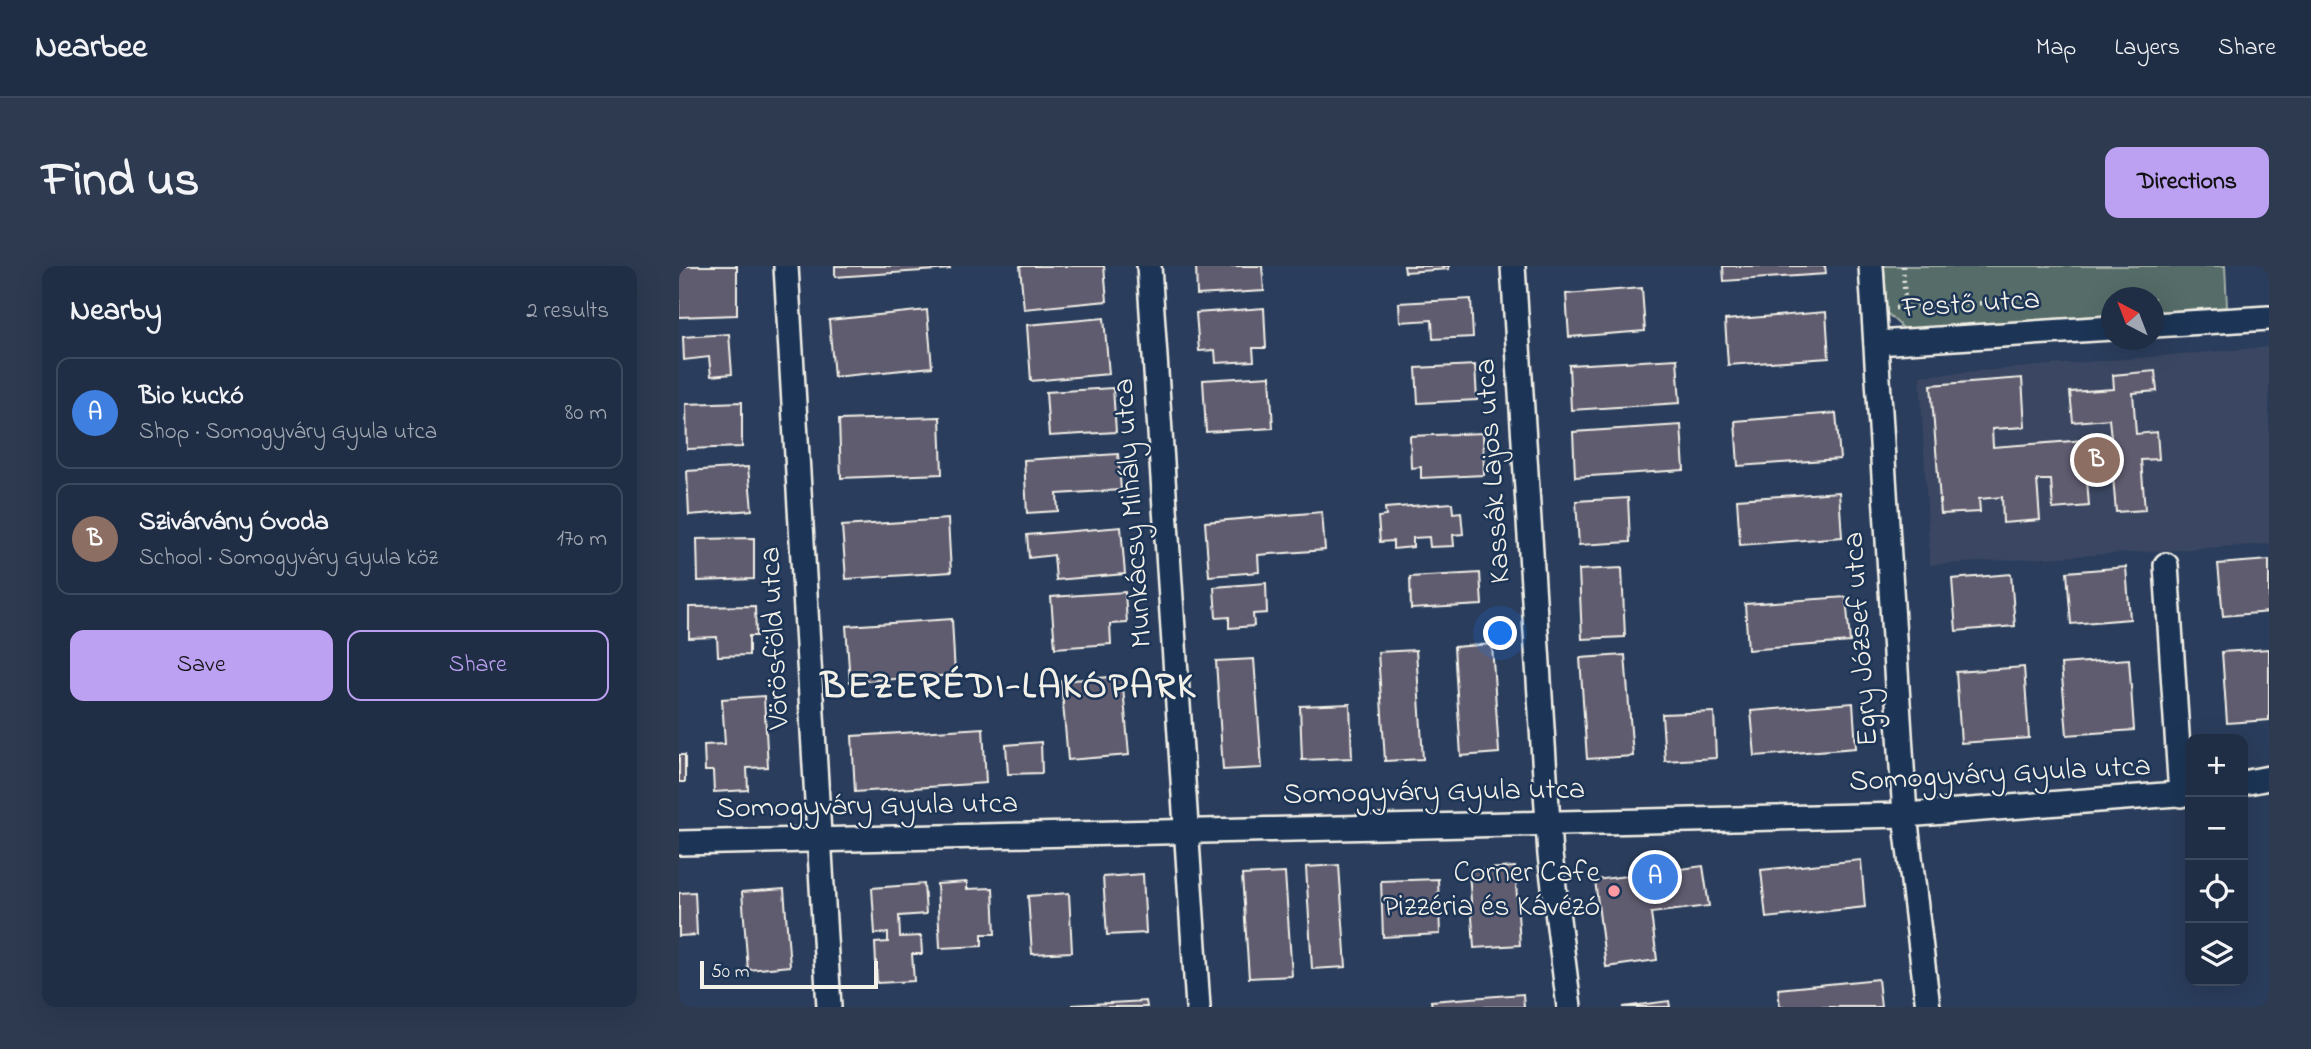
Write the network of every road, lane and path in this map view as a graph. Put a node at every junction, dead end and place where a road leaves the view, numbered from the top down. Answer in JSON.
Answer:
{"nodes":[{"id":1,"x":786,"y":266,"type":"edge"},
{"id":2,"x":1149,"y":266,"type":"edge"},
{"id":3,"x":1513,"y":266,"type":"edge"},
{"id":4,"x":1871,"y":266,"type":"edge"},
{"id":5,"x":1903,"y":266,"type":"edge"},
{"id":6,"x":1985,"y":303,"type":"dead end"},
{"id":7,"x":1905,"y":307,"type":"junction"},
{"id":8,"x":1874,"y":309,"type":"junction"},
{"id":9,"x":2269,"y":318,"type":"edge"},
{"id":10,"x":2164,"y":324,"type":"edge"},
{"id":11,"x":2101,"y":329,"type":"edge"},
{"id":12,"x":1907,"y":341,"type":"junction"},
{"id":13,"x":1876,"y":343,"type":"junction"},
{"id":14,"x":2167,"y":565,"type":"dead end"},
{"id":15,"x":2269,"y":778,"type":"edge"},
{"id":16,"x":2185,"y":782,"type":"edge"},
{"id":17,"x":2248,"y":782,"type":"edge"},
{"id":18,"x":2185,"y":794,"type":"edge"},
{"id":19,"x":1905,"y":815,"type":"junction"},
{"id":20,"x":1548,"y":821,"type":"junction"},
{"id":21,"x":1187,"y":830,"type":"junction"},
{"id":22,"x":820,"y":839,"type":"junction"},
{"id":23,"x":679,"y":843,"type":"edge"},
{"id":24,"x":829,"y":1007,"type":"edge"},
{"id":25,"x":1198,"y":1007,"type":"edge"},
{"id":26,"x":1569,"y":1007,"type":"edge"},
{"id":27,"x":1928,"y":1007,"type":"edge"}],
"edges":[{"from":1,"to":22,"type":"street","name":"Vörösföld utca"},
{"from":2,"to":21,"type":"street","name":"Munkácsy Mihály utca"},
{"from":3,"to":20,"type":"street","name":"Kassák Lajos utca"},
{"from":4,"to":8,"type":"street","name":"Egry József utca"},
{"from":5,"to":7,"type":"path"},
{"from":6,"to":7,"type":"path"},
{"from":7,"to":8,"type":"path"},
{"from":7,"to":12,"type":"path"},
{"from":8,"to":13,"type":"street","name":"Egry József utca"},
{"from":9,"to":10,"type":"street"},
{"from":11,"to":12,"type":"street","name":"Festő utca"},
{"from":12,"to":13,"type":"street","name":"Festő utca"},
{"from":13,"to":19,"type":"street","name":"Egry József utca"},
{"from":14,"to":16,"type":"street"},
{"from":15,"to":17,"type":"street"},
{"from":18,"to":19,"type":"street","name":"Somogyváry Gyula utca"},
{"from":19,"to":20,"type":"street","name":"Somogyváry Gyula utca"},
{"from":19,"to":27,"type":"street","name":"Egry József utca"},
{"from":20,"to":21,"type":"street","name":"Somogyváry Gyula utca"},
{"from":20,"to":26,"type":"street","name":"Kassák Lajos utca"},
{"from":21,"to":22,"type":"street","name":"Somogyváry Gyula utca"},
{"from":21,"to":25,"type":"street","name":"Munkácsy Mihály utca"},
{"from":22,"to":23,"type":"street","name":"Somogyváry Gyula utca"},
{"from":22,"to":24,"type":"street","name":"Vörösföld utca"}]}
